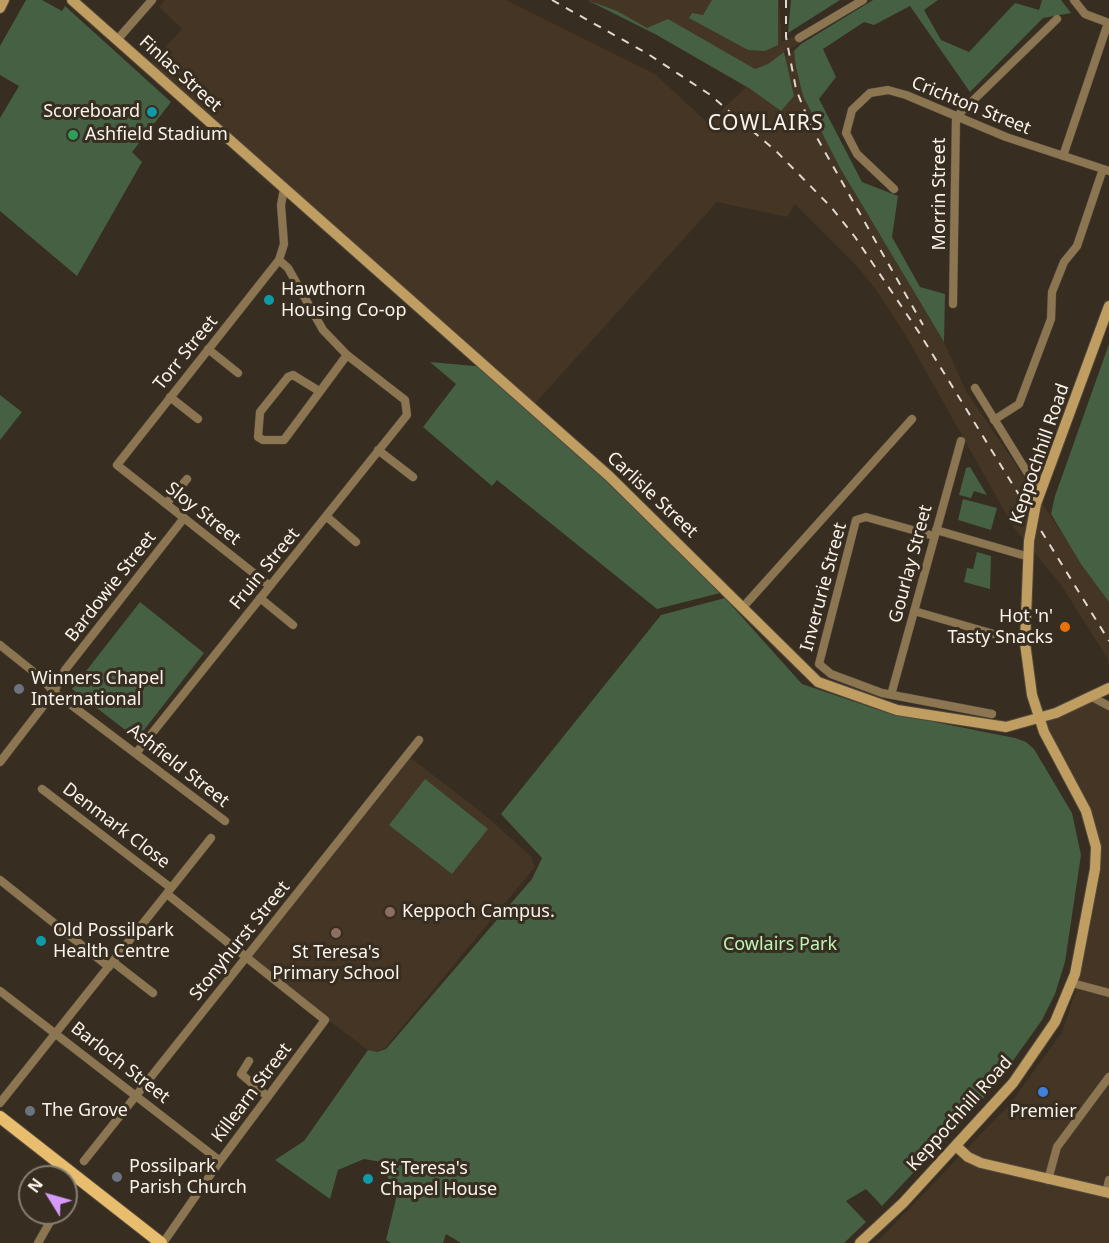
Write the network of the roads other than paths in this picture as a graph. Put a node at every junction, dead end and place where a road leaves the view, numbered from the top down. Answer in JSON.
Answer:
{"nodes":[{"id":1,"x":4,"y":0,"type":"edge"},
{"id":2,"x":72,"y":0,"type":"edge"},
{"id":3,"x":152,"y":0,"type":"edge"},
{"id":4,"x":862,"y":0,"type":"edge"},
{"id":5,"x":1074,"y":0,"type":"edge"},
{"id":6,"x":0,"y":8,"type":"edge"},
{"id":7,"x":1057,"y":19,"type":"dead end"},
{"id":8,"x":1109,"y":23,"type":"edge"},
{"id":9,"x":799,"y":38,"type":"dead end"},
{"id":10,"x":117,"y":40,"type":"junction"},
{"id":11,"x":956,"y":117,"type":"junction"},
{"id":12,"x":1064,"y":156,"type":"junction"},
{"id":13,"x":1106,"y":170,"type":"edge"},
{"id":14,"x":284,"y":189,"type":"junction"},
{"id":15,"x":894,"y":189,"type":"dead end"},
{"id":16,"x":279,"y":260,"type":"junction"},
{"id":17,"x":953,"y":304,"type":"dead end"},
{"id":18,"x":1109,"y":306,"type":"edge"},
{"id":19,"x":208,"y":349,"type":"junction"},
{"id":20,"x":347,"y":355,"type":"junction"},
{"id":21,"x":238,"y":373,"type":"dead end"},
{"id":22,"x":976,"y":389,"type":"dead end"},
{"id":23,"x":319,"y":391,"type":"junction"},
{"id":24,"x":170,"y":397,"type":"junction"},
{"id":25,"x":198,"y":419,"type":"dead end"},
{"id":26,"x":912,"y":419,"type":"dead end"},
{"id":27,"x":994,"y":420,"type":"junction"},
{"id":28,"x":961,"y":441,"type":"dead end"},
{"id":29,"x":378,"y":450,"type":"junction"},
{"id":30,"x":117,"y":465,"type":"joint"},
{"id":31,"x":413,"y":477,"type":"dead end"},
{"id":32,"x":187,"y":478,"type":"dead end"},
{"id":33,"x":1043,"y":487,"type":"junction"},
{"id":34,"x":166,"y":504,"type":"junction"},
{"id":35,"x":326,"y":516,"type":"junction"},
{"id":36,"x":184,"y":518,"type":"junction"},
{"id":37,"x":935,"y":533,"type":"junction"},
{"id":38,"x":356,"y":542,"type":"dead end"},
{"id":39,"x":1026,"y":556,"type":"junction"},
{"id":40,"x":270,"y":586,"type":"junction"},
{"id":41,"x":260,"y":598,"type":"junction"},
{"id":42,"x":744,"y":606,"type":"junction"},
{"id":43,"x":914,"y":611,"type":"junction"},
{"id":44,"x":294,"y":625,"type":"dead end"},
{"id":45,"x":1025,"y":643,"type":"junction"},
{"id":46,"x":0,"y":645,"type":"edge"},
{"id":47,"x":1109,"y":688,"type":"edge"},
{"id":48,"x":54,"y":692,"type":"junction"},
{"id":49,"x":891,"y":695,"type":"junction"},
{"id":50,"x":1090,"y":696,"type":"junction"},
{"id":51,"x":1109,"y":706,"type":"edge"},
{"id":52,"x":992,"y":714,"type":"dead end"},
{"id":53,"x":1039,"y":719,"type":"junction"},
{"id":54,"x":419,"y":740,"type":"dead end"},
{"id":55,"x":137,"y":752,"type":"junction"},
{"id":56,"x":0,"y":762,"type":"edge"},
{"id":57,"x":42,"y":789,"type":"dead end"},
{"id":58,"x":225,"y":821,"type":"dead end"},
{"id":59,"x":211,"y":838,"type":"dead end"},
{"id":60,"x":0,"y":879,"type":"edge"},
{"id":61,"x":169,"y":891,"type":"junction"},
{"id":62,"x":246,"y":958,"type":"junction"},
{"id":63,"x":111,"y":964,"type":"junction"},
{"id":64,"x":1072,"y":983,"type":"junction"},
{"id":65,"x":0,"y":991,"type":"edge"},
{"id":66,"x":153,"y":993,"type":"dead end"},
{"id":67,"x":1109,"y":993,"type":"edge"},
{"id":68,"x":325,"y":1020,"type":"joint"},
{"id":69,"x":56,"y":1032,"type":"junction"},
{"id":70,"x":249,"y":1061,"type":"dead end"},
{"id":71,"x":1109,"y":1077,"type":"edge"},
{"id":72,"x":135,"y":1095,"type":"junction"},
{"id":73,"x":268,"y":1097,"type":"junction"},
{"id":74,"x":0,"y":1103,"type":"edge"},
{"id":75,"x":0,"y":1117,"type":"edge"},
{"id":76,"x":956,"y":1146,"type":"junction"},
{"id":77,"x":84,"y":1161,"type":"dead end"},
{"id":78,"x":219,"y":1161,"type":"junction"},
{"id":79,"x":62,"y":1165,"type":"edge"},
{"id":80,"x":78,"y":1178,"type":"edge"},
{"id":81,"x":1048,"y":1180,"type":"junction"},
{"id":82,"x":1109,"y":1180,"type":"edge"},
{"id":83,"x":1108,"y":1193,"type":"edge"},
{"id":84,"x":48,"y":1225,"type":"edge"},
{"id":85,"x":38,"y":1243,"type":"edge"},
{"id":86,"x":162,"y":1243,"type":"edge"},
{"id":87,"x":861,"y":1243,"type":"edge"}],
"edges":[{"from":1,"to":6,"type":"street"},
{"from":2,"to":10,"type":"street","name":"Finlas Street"},
{"from":3,"to":10,"type":"street"},
{"from":4,"to":9,"type":"street"},
{"from":5,"to":8,"type":"street"},
{"from":7,"to":11,"type":"street","name":"Morrin Street"},
{"from":8,"to":12,"type":"street"},
{"from":10,"to":14,"type":"street","name":"Finlas Street"},
{"from":11,"to":12,"type":"street","name":"Crichton Street"},
{"from":11,"to":15,"type":"street","name":"Crichton Street"},
{"from":11,"to":17,"type":"street","name":"Morrin Street"},
{"from":12,"to":13,"type":"street","name":"Crichton Street"},
{"from":13,"to":27,"type":"street"},
{"from":14,"to":16,"type":"street"},
{"from":14,"to":42,"type":"street","name":"Carlisle Street"},
{"from":16,"to":19,"type":"street","name":"Torr Street"},
{"from":16,"to":20,"type":"street"},
{"from":18,"to":33,"type":"street","name":"Keppochhill Road"},
{"from":19,"to":21,"type":"street"},
{"from":19,"to":24,"type":"street","name":"Torr Street"},
{"from":20,"to":23,"type":"street"},
{"from":20,"to":29,"type":"street","name":"Fruin Street"},
{"from":22,"to":27,"type":"street"},
{"from":23,"to":23,"type":"street"},
{"from":24,"to":25,"type":"street"},
{"from":24,"to":30,"type":"street","name":"Torr Street"},
{"from":26,"to":42,"type":"street"},
{"from":27,"to":33,"type":"street"},
{"from":28,"to":37,"type":"street","name":"Gourlay Street"},
{"from":29,"to":31,"type":"street"},
{"from":29,"to":35,"type":"street","name":"Fruin Street"},
{"from":30,"to":34,"type":"street","name":"Sloy Street"},
{"from":32,"to":34,"type":"street"},
{"from":33,"to":39,"type":"street","name":"Keppochhill Road","bridge":true},
{"from":34,"to":36,"type":"street","name":"Sloy Street"},
{"from":35,"to":38,"type":"street"},
{"from":35,"to":40,"type":"street","name":"Fruin Street"},
{"from":36,"to":40,"type":"street","name":"Sloy Street"},
{"from":36,"to":48,"type":"street","name":"Bardowie Street"},
{"from":37,"to":39,"type":"street"},
{"from":37,"to":43,"type":"street","name":"Gourlay Street"},
{"from":37,"to":49,"type":"street","name":"Inverurie Street"},
{"from":39,"to":45,"type":"street","name":"Keppochhill Road"},
{"from":40,"to":41,"type":"street","name":"Fruin Street"},
{"from":41,"to":44,"type":"street"},
{"from":41,"to":55,"type":"street","name":"Fruin Street"},
{"from":42,"to":53,"type":"street","name":"Carlisle Street"},
{"from":43,"to":45,"type":"street"},
{"from":43,"to":49,"type":"street","name":"Gourlay Street"},
{"from":45,"to":53,"type":"street","name":"Keppochhill Road"},
{"from":46,"to":48,"type":"street","name":"Ashfield Street"},
{"from":47,"to":50,"type":"street","name":"Carlisle Street"},
{"from":48,"to":55,"type":"street","name":"Ashfield Street"},
{"from":48,"to":56,"type":"street","name":"Bardowie Street"},
{"from":49,"to":52,"type":"street"},
{"from":50,"to":51,"type":"street"},
{"from":50,"to":53,"type":"street","name":"Carlisle Street"},
{"from":53,"to":64,"type":"street","name":"Keppochhill Road"},
{"from":54,"to":62,"type":"street","name":"Stonyhurst Street"},
{"from":55,"to":58,"type":"street","name":"Ashfield Street"},
{"from":57,"to":61,"type":"street","name":"Denmark Close"},
{"from":59,"to":61,"type":"street"},
{"from":60,"to":63,"type":"street"},
{"from":61,"to":62,"type":"street","name":"Denmark Close"},
{"from":61,"to":63,"type":"street"},
{"from":62,"to":68,"type":"street","name":"Denmark Close"},
{"from":62,"to":72,"type":"street","name":"Stonyhurst Street"},
{"from":63,"to":66,"type":"street"},
{"from":63,"to":69,"type":"street"},
{"from":64,"to":67,"type":"street"},
{"from":64,"to":76,"type":"street","name":"Keppochhill Road"},
{"from":65,"to":69,"type":"street","name":"Barloch Street"},
{"from":68,"to":73,"type":"street","name":"Killearn Street"},
{"from":69,"to":72,"type":"street","name":"Barloch Street"},
{"from":69,"to":74,"type":"street"},
{"from":70,"to":73,"type":"street"},
{"from":71,"to":81,"type":"street"},
{"from":72,"to":77,"type":"street","name":"Stonyhurst Street"},
{"from":72,"to":78,"type":"street","name":"Barloch Street"},
{"from":73,"to":78,"type":"street","name":"Killearn Street"},
{"from":75,"to":79,"type":"main road"},
{"from":76,"to":81,"type":"street"},
{"from":76,"to":87,"type":"street","name":"Keppochhill Road"},
{"from":78,"to":86,"type":"street","name":"Killearn Street"},
{"from":80,"to":86,"type":"main road"},
{"from":81,"to":83,"type":"street"},
{"from":82,"to":83,"type":"street"},
{"from":84,"to":85,"type":"street"}]}
